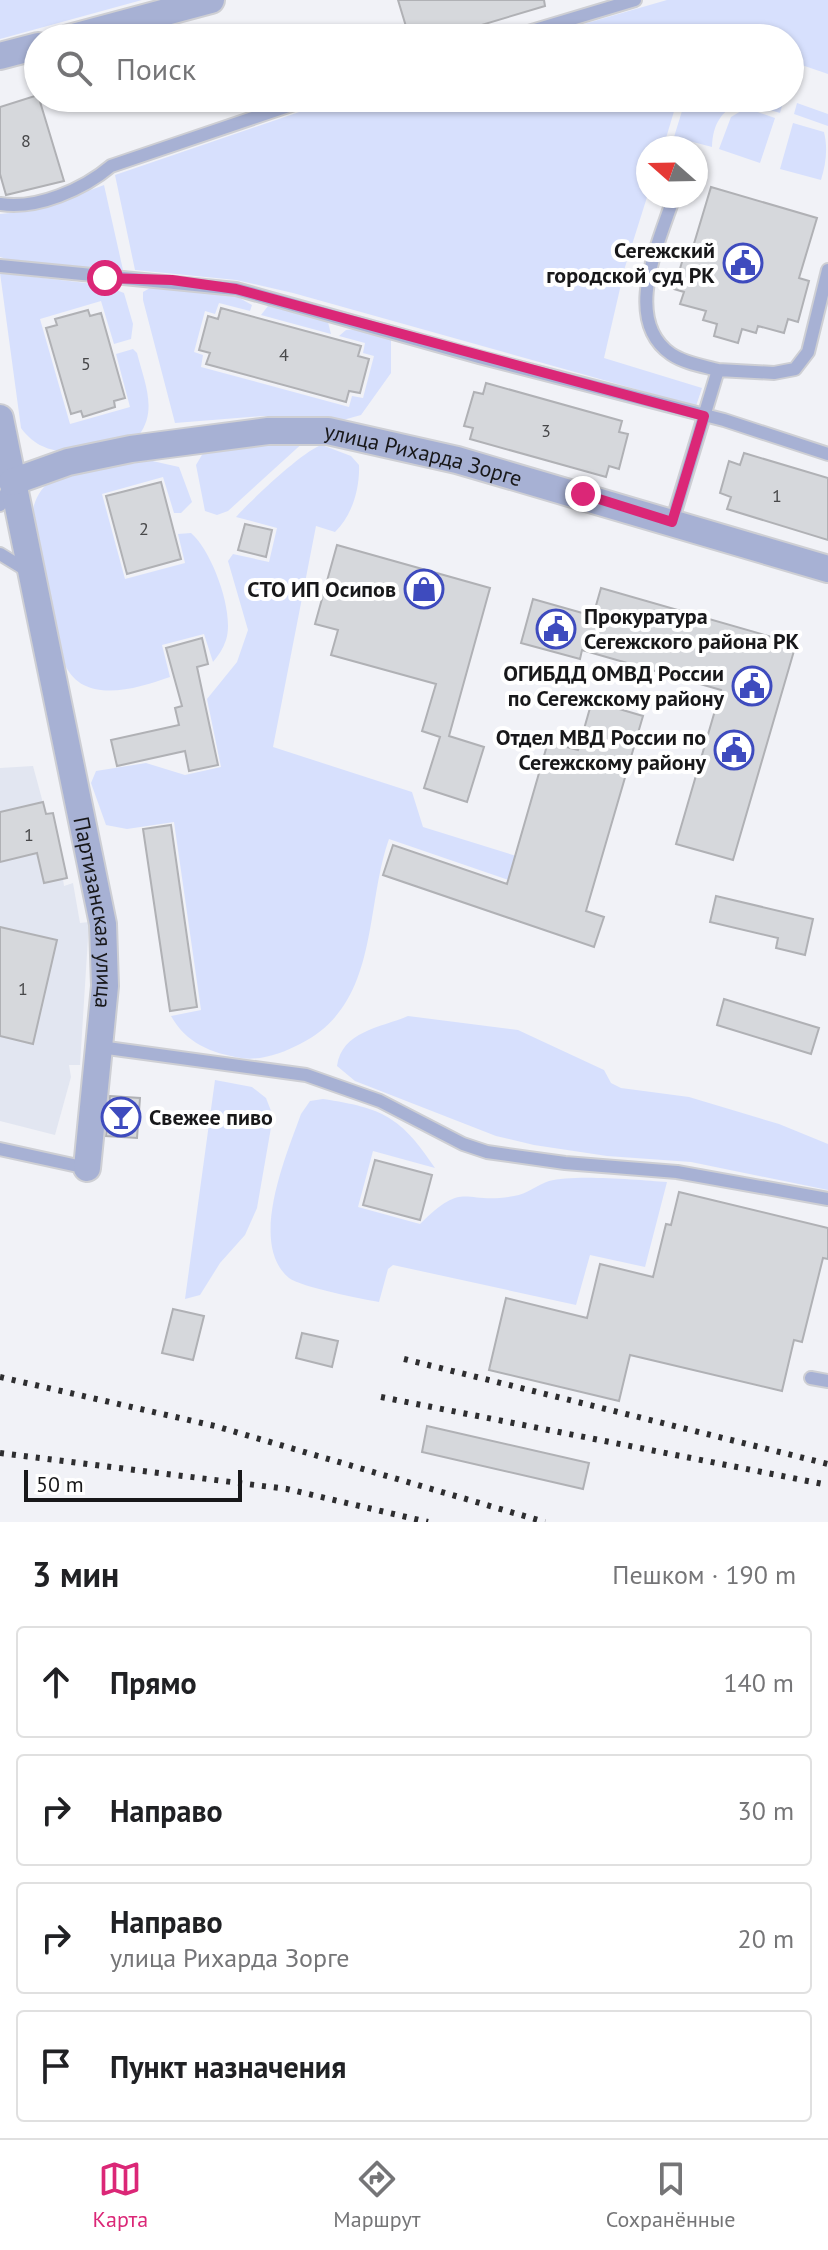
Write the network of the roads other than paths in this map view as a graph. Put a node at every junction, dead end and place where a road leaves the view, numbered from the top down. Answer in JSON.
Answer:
{"nodes":[{"id":1,"x":211,"y":0,"type":"edge"},
{"id":2,"x":635,"y":0,"type":"edge"},
{"id":3,"x":121,"y":24,"type":"edge"},
{"id":4,"x":555,"y":24,"type":"edge"},
{"id":5,"x":24,"y":50,"type":"edge"},
{"id":6,"x":0,"y":56,"type":"edge"},
{"id":7,"x":271,"y":112,"type":"edge"},
{"id":8,"x":0,"y":204,"type":"edge"},
{"id":9,"x":670,"y":208,"type":"edge"},
{"id":10,"x":0,"y":266,"type":"edge"},
{"id":11,"x":828,"y":270,"type":"edge"},
{"id":12,"x":718,"y":370,"type":"junction"},
{"id":13,"x":704,"y":416,"type":"junction"},
{"id":14,"x":0,"y":418,"type":"edge"},
{"id":15,"x":827,"y":452,"type":"edge"},
{"id":16,"x":6,"y":494,"type":"edge"},
{"id":17,"x":672,"y":522,"type":"junction"},
{"id":18,"x":0,"y":554,"type":"edge"},
{"id":19,"x":828,"y":569,"type":"edge"},
{"id":20,"x":31,"y":572,"type":"junction"},
{"id":21,"x":100,"y":1047,"type":"junction"},
{"id":22,"x":0,"y":1149,"type":"edge"},
{"id":23,"x":87,"y":1168,"type":"joint"},
{"id":24,"x":828,"y":1199,"type":"edge"},
{"id":25,"x":811,"y":1378,"type":"dead end"},
{"id":26,"x":828,"y":1381,"type":"edge"}],
"edges":[{"from":1,"to":3,"type":"street"},
{"from":2,"to":4,"type":"lane"},
{"from":5,"to":6,"type":"street"},
{"from":7,"to":8,"type":"lane"},
{"from":9,"to":12,"type":"lane"},
{"from":10,"to":13,"type":"lane"},
{"from":11,"to":12,"type":"lane"},
{"from":12,"to":13,"type":"lane"},
{"from":13,"to":15,"type":"lane"},
{"from":13,"to":17,"type":"lane"},
{"from":14,"to":16,"type":"street","name":"Партизанская улица"},
{"from":16,"to":17,"type":"street","name":"улица Рихарда Зорге"},
{"from":16,"to":20,"type":"street","name":"Партизанская улица"},
{"from":17,"to":19,"type":"street","name":"улица Рихарда Зорге"},
{"from":18,"to":20,"type":"lane"},
{"from":20,"to":21,"type":"street","name":"Партизанская улица"},
{"from":21,"to":23,"type":"street","name":"Партизанская улица"},
{"from":21,"to":24,"type":"lane"},
{"from":22,"to":23,"type":"lane","name":"Партизанская улица"},
{"from":25,"to":26,"type":"lane"}]}
